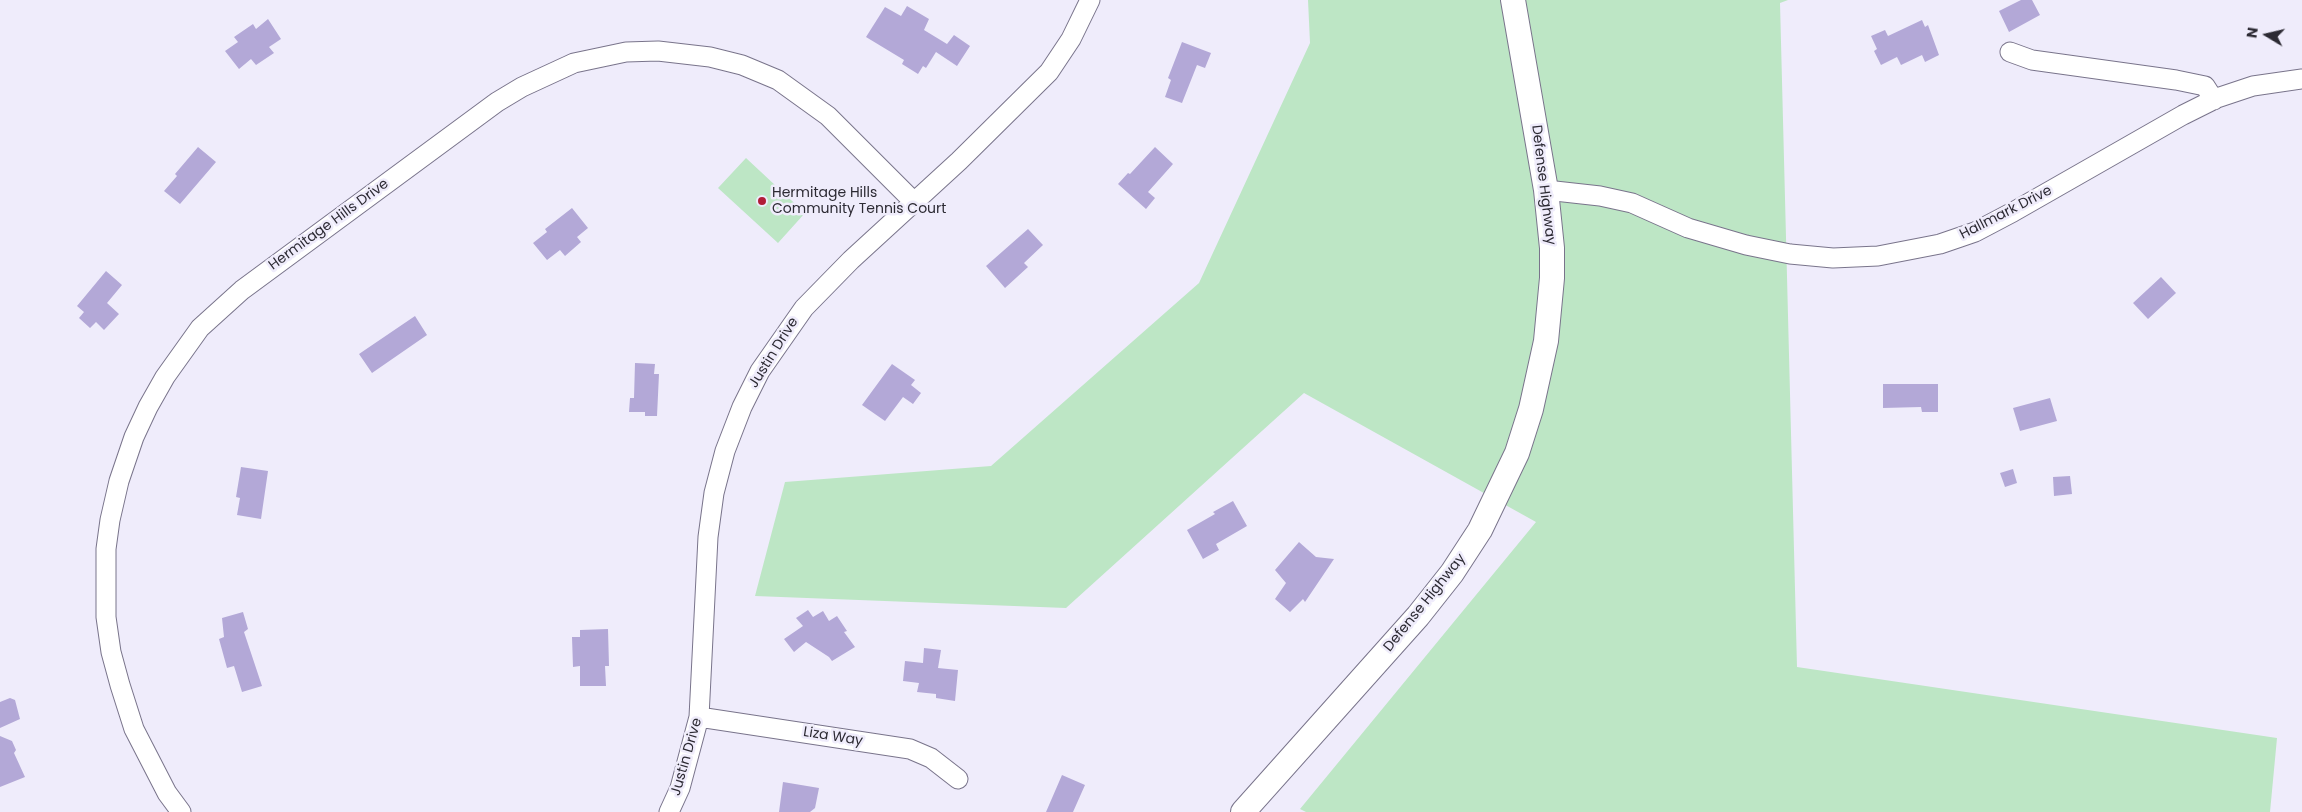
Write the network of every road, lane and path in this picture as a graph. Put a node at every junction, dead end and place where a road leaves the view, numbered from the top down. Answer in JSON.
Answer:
{"nodes":[{"id":1,"x":1090,"y":0,"type":"edge"},
{"id":2,"x":1513,"y":0,"type":"edge"},
{"id":3,"x":2010,"y":52,"type":"dead end"},
{"id":4,"x":2302,"y":79,"type":"edge"},
{"id":5,"x":2214,"y":100,"type":"junction"},
{"id":6,"x":1546,"y":190,"type":"junction"},
{"id":7,"x":914,"y":202,"type":"junction"},
{"id":8,"x":699,"y":717,"type":"junction"},
{"id":9,"x":958,"y":779,"type":"dead end"},
{"id":10,"x":181,"y":812,"type":"edge"},
{"id":11,"x":669,"y":812,"type":"edge"},
{"id":12,"x":1243,"y":812,"type":"edge"}],
"edges":[{"from":1,"to":7,"type":"street","name":"Justin Drive"},
{"from":2,"to":6,"type":"main road","name":"Defense Highway"},
{"from":3,"to":5,"type":"street"},
{"from":4,"to":5,"type":"street","name":"Hallmark Drive"},
{"from":5,"to":6,"type":"street","name":"Hallmark Drive"},
{"from":6,"to":12,"type":"main road","name":"Defense Highway"},
{"from":7,"to":8,"type":"street","name":"Justin Drive"},
{"from":7,"to":10,"type":"street","name":"Hermitage Hills Drive"},
{"from":8,"to":9,"type":"street","name":"Liza Way"},
{"from":8,"to":11,"type":"street","name":"Justin Drive"}]}
